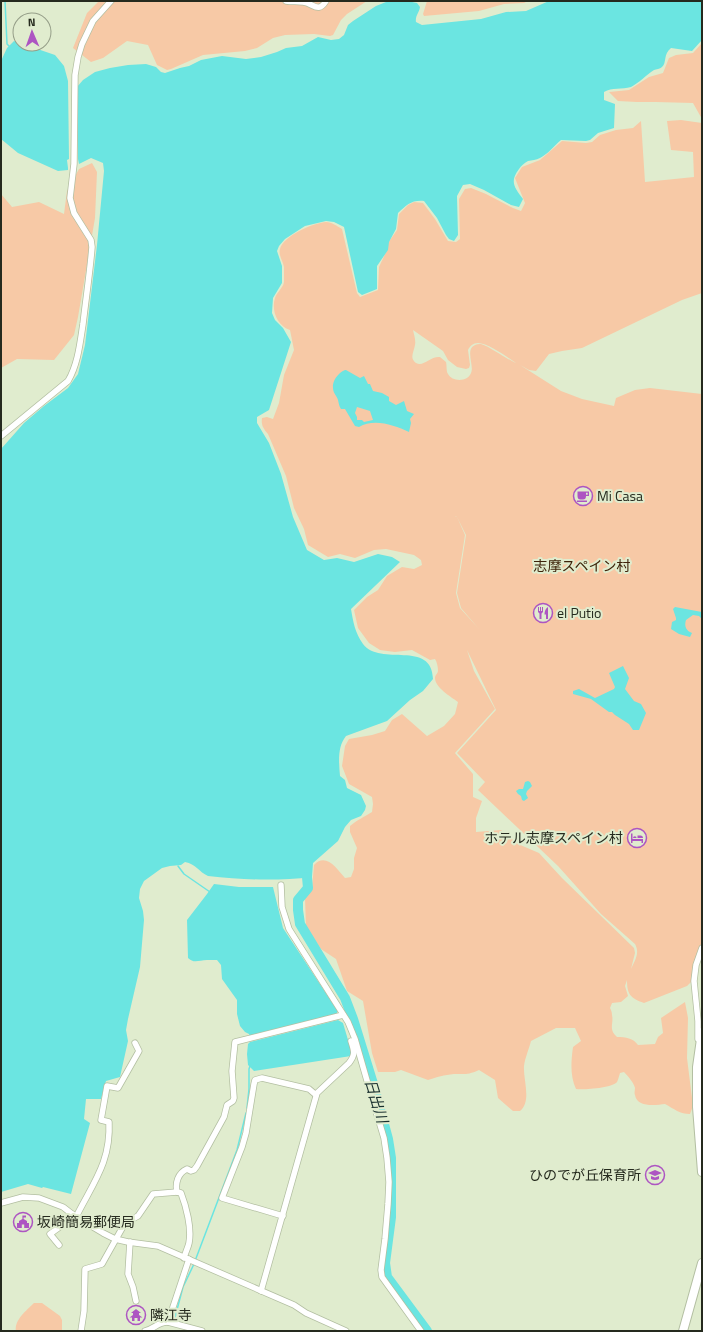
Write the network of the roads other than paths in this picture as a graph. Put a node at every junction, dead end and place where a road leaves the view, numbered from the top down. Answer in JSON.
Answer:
{"nodes":[{"id":1,"x":111,"y":1,"type":"edge"},
{"id":2,"x":286,"y":1,"type":"edge"},
{"id":3,"x":326,"y":1,"type":"edge"},
{"id":4,"x":1,"y":436,"type":"edge"},
{"id":5,"x":281,"y":885,"type":"dead end"},
{"id":6,"x":702,"y":948,"type":"edge"},
{"id":7,"x":343,"y":1015,"type":"junction"},
{"id":8,"x":702,"y":1032,"type":"edge"},
{"id":9,"x":135,"y":1043,"type":"dead end"},
{"id":10,"x":697,"y":1067,"type":"junction"},
{"id":11,"x":316,"y":1095,"type":"junction"},
{"id":12,"x":702,"y":1172,"type":"edge"},
{"id":13,"x":177,"y":1192,"type":"junction"},
{"id":14,"x":1,"y":1202,"type":"edge"},
{"id":15,"x":74,"y":1215,"type":"junction"},
{"id":16,"x":283,"y":1216,"type":"junction"},
{"id":17,"x":115,"y":1238,"type":"junction"},
{"id":18,"x":130,"y":1242,"type":"junction"},
{"id":19,"x":59,"y":1245,"type":"dead end"},
{"id":20,"x":186,"y":1258,"type":"junction"},
{"id":21,"x":702,"y":1263,"type":"edge"},
{"id":22,"x":261,"y":1291,"type":"junction"},
{"id":23,"x":136,"y":1300,"type":"dead end"},
{"id":24,"x":168,"y":1322,"type":"junction"},
{"id":25,"x":81,"y":1331,"type":"edge"},
{"id":26,"x":145,"y":1331,"type":"edge"},
{"id":27,"x":202,"y":1331,"type":"edge"},
{"id":28,"x":346,"y":1331,"type":"edge"},
{"id":29,"x":421,"y":1331,"type":"edge"},
{"id":30,"x":683,"y":1331,"type":"edge"}],
"edges":[{"from":1,"to":4,"type":"street"},
{"from":2,"to":3,"type":"street"},
{"from":5,"to":7,"type":"street"},
{"from":6,"to":10,"type":"street"},
{"from":7,"to":11,"type":"street"},
{"from":7,"to":13,"type":"street"},
{"from":7,"to":29,"type":"street"},
{"from":8,"to":10,"type":"main road"},
{"from":9,"to":15,"type":"street"},
{"from":10,"to":12,"type":"main road"},
{"from":11,"to":16,"type":"street"},
{"from":11,"to":16,"type":"street"},
{"from":13,"to":17,"type":"street"},
{"from":13,"to":20,"type":"street"},
{"from":14,"to":15,"type":"street"},
{"from":15,"to":17,"type":"street"},
{"from":15,"to":19,"type":"street"},
{"from":16,"to":22,"type":"street"},
{"from":17,"to":18,"type":"street"},
{"from":17,"to":25,"type":"street"},
{"from":18,"to":20,"type":"street"},
{"from":18,"to":23,"type":"street"},
{"from":20,"to":22,"type":"street"},
{"from":20,"to":24,"type":"street"},
{"from":21,"to":30,"type":"main road"},
{"from":22,"to":28,"type":"street"},
{"from":24,"to":26,"type":"street"},
{"from":24,"to":27,"type":"street"}]}
